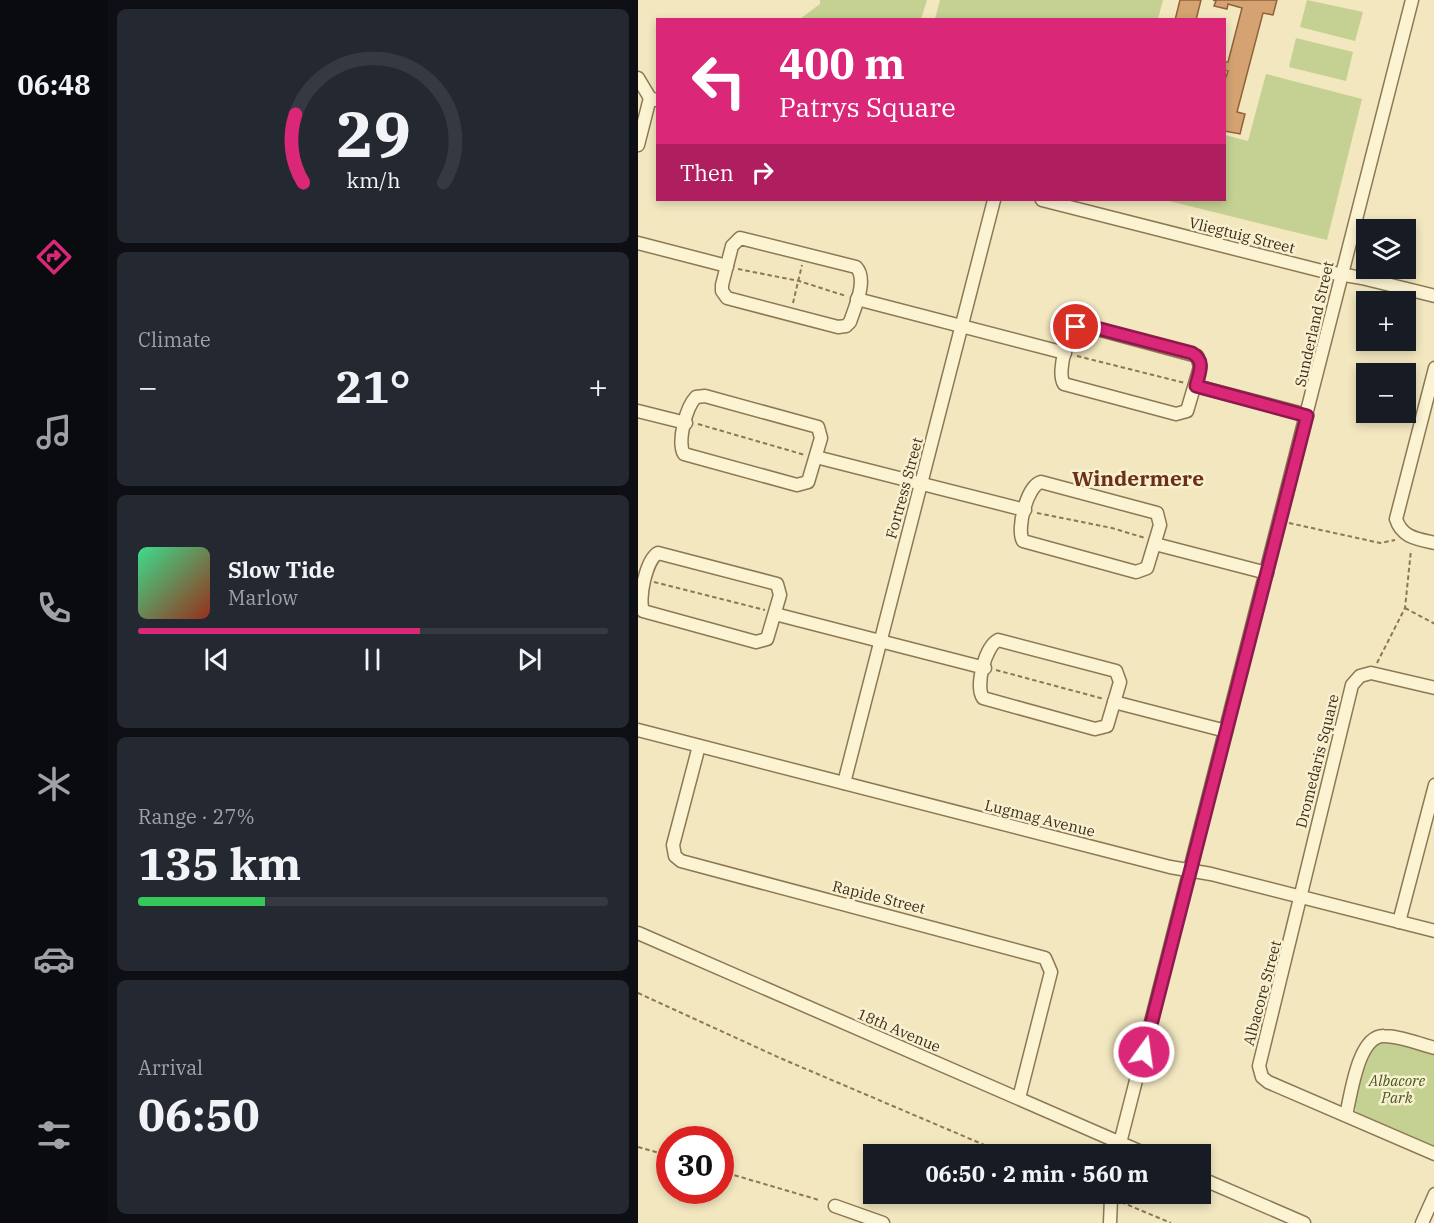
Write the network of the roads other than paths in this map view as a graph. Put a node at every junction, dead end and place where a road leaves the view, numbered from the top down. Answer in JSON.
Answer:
{"nodes":[{"id":1,"x":1412,"y":0,"type":"edge"},
{"id":2,"x":638,"y":78,"type":"edge"},
{"id":3,"x":654,"y":99,"type":"edge"},
{"id":4,"x":638,"y":145,"type":"edge"},
{"id":5,"x":994,"y":201,"type":"edge"},
{"id":6,"x":1046,"y":201,"type":"edge"},
{"id":7,"x":638,"y":243,"type":"edge"},
{"id":8,"x":727,"y":266,"type":"junction"},
{"id":9,"x":1342,"y":275,"type":"junction"},
{"id":10,"x":1434,"y":296,"type":"edge"},
{"id":11,"x":857,"y":299,"type":"junction"},
{"id":12,"x":962,"y":326,"type":"junction"},
{"id":13,"x":1066,"y":353,"type":"junction"},
{"id":14,"x":1434,"y":368,"type":"edge"},
{"id":15,"x":1196,"y":386,"type":"junction"},
{"id":16,"x":638,"y":411,"type":"edge"},
{"id":17,"x":1307,"y":416,"type":"junction"},
{"id":18,"x":686,"y":423,"type":"junction"},
{"id":19,"x":816,"y":457,"type":"junction"},
{"id":20,"x":921,"y":484,"type":"junction"},
{"id":21,"x":1025,"y":510,"type":"junction"},
{"id":22,"x":1434,"y":543,"type":"edge"},
{"id":23,"x":1155,"y":544,"type":"junction"},
{"id":24,"x":1267,"y":573,"type":"junction"},
{"id":25,"x":642,"y":579,"type":"edge"},
{"id":26,"x":775,"y":614,"type":"junction"},
{"id":27,"x":880,"y":641,"type":"junction"},
{"id":28,"x":985,"y":668,"type":"junction"},
{"id":29,"x":1434,"y":688,"type":"edge"},
{"id":30,"x":1115,"y":702,"type":"junction"},
{"id":31,"x":638,"y":730,"type":"edge"},
{"id":32,"x":1226,"y":731,"type":"junction"},
{"id":33,"x":699,"y":746,"type":"junction"},
{"id":34,"x":844,"y":783,"type":"junction"},
{"id":35,"x":1434,"y":785,"type":"edge"},
{"id":36,"x":1191,"y":871,"type":"junction"},
{"id":37,"x":1300,"y":897,"type":"junction"},
{"id":38,"x":1399,"y":922,"type":"junction"},
{"id":39,"x":1434,"y":931,"type":"edge"},
{"id":40,"x":638,"y":933,"type":"edge"},
{"id":41,"x":1434,"y":1048,"type":"edge"},
{"id":42,"x":1019,"y":1098,"type":"junction"},
{"id":43,"x":1346,"y":1115,"type":"junction"},
{"id":44,"x":1120,"y":1143,"type":"joint"},
{"id":45,"x":1434,"y":1154,"type":"edge"},
{"id":46,"x":1211,"y":1183,"type":"edge"},
{"id":47,"x":1434,"y":1194,"type":"edge"},
{"id":48,"x":1110,"y":1204,"type":"edge"},
{"id":49,"x":835,"y":1206,"type":"dead end"},
{"id":50,"x":883,"y":1223,"type":"edge"},
{"id":51,"x":1110,"y":1223,"type":"edge"},
{"id":52,"x":1304,"y":1223,"type":"edge"},
{"id":53,"x":1422,"y":1223,"type":"edge"}],
"edges":[{"from":1,"to":9,"type":"street","name":"Sunderland Street"},
{"from":2,"to":3,"type":"street"},
{"from":3,"to":4,"type":"street"},
{"from":5,"to":12,"type":"street","name":"Fortress Street"},
{"from":6,"to":9,"type":"street","name":"Vliegtuig Street"},
{"from":7,"to":8,"type":"street"},
{"from":8,"to":11,"type":"street"},
{"from":8,"to":11,"type":"street"},
{"from":9,"to":10,"type":"street","name":"Vliegtuig Street"},
{"from":9,"to":17,"type":"street","name":"Sunderland Street"},
{"from":11,"to":12,"type":"street"},
{"from":12,"to":13,"type":"street"},
{"from":12,"to":20,"type":"street","name":"Fortress Street"},
{"from":13,"to":15,"type":"street"},
{"from":13,"to":15,"type":"street"},
{"from":14,"to":22,"type":"street"},
{"from":15,"to":17,"type":"street"},
{"from":16,"to":18,"type":"street"},
{"from":17,"to":24,"type":"street","name":"Sunderland Street"},
{"from":18,"to":19,"type":"street"},
{"from":18,"to":19,"type":"street"},
{"from":19,"to":20,"type":"street"},
{"from":20,"to":21,"type":"street"},
{"from":20,"to":27,"type":"street","name":"Fortress Street"},
{"from":21,"to":23,"type":"street"},
{"from":21,"to":23,"type":"street"},
{"from":23,"to":24,"type":"street"},
{"from":24,"to":32,"type":"street","name":"Sunderland Street"},
{"from":25,"to":26,"type":"street"},
{"from":25,"to":26,"type":"street"},
{"from":26,"to":27,"type":"street"},
{"from":27,"to":28,"type":"street"},
{"from":27,"to":34,"type":"street","name":"Fortress Street"},
{"from":28,"to":30,"type":"street"},
{"from":28,"to":30,"type":"street"},
{"from":29,"to":37,"type":"street","name":"Dromedaris Square"},
{"from":30,"to":32,"type":"street"},
{"from":31,"to":33,"type":"street","name":"Lugmag Avenue"},
{"from":32,"to":36,"type":"street","name":"Sunderland Street"},
{"from":33,"to":34,"type":"street","name":"Lugmag Avenue"},
{"from":33,"to":42,"type":"street","name":"Rapide Street"},
{"from":34,"to":36,"type":"street","name":"Lugmag Avenue"},
{"from":35,"to":38,"type":"street"},
{"from":36,"to":37,"type":"street","name":"Lugmag Avenue"},
{"from":36,"to":44,"type":"street","name":"Sunderland Street"},
{"from":37,"to":38,"type":"street","name":"Lugmag Avenue"},
{"from":37,"to":43,"type":"street","name":"Albacore Street"},
{"from":38,"to":39,"type":"street","name":"Lugmag Avenue"},
{"from":40,"to":42,"type":"street","name":"18th Avenue"},
{"from":41,"to":43,"type":"street"},
{"from":42,"to":44,"type":"street","name":"18th Avenue"},
{"from":43,"to":45,"type":"street","name":"Albacore Street"},
{"from":46,"to":52,"type":"street"},
{"from":47,"to":53,"type":"street"},
{"from":48,"to":51,"type":"street"},
{"from":49,"to":50,"type":"street"}]}
